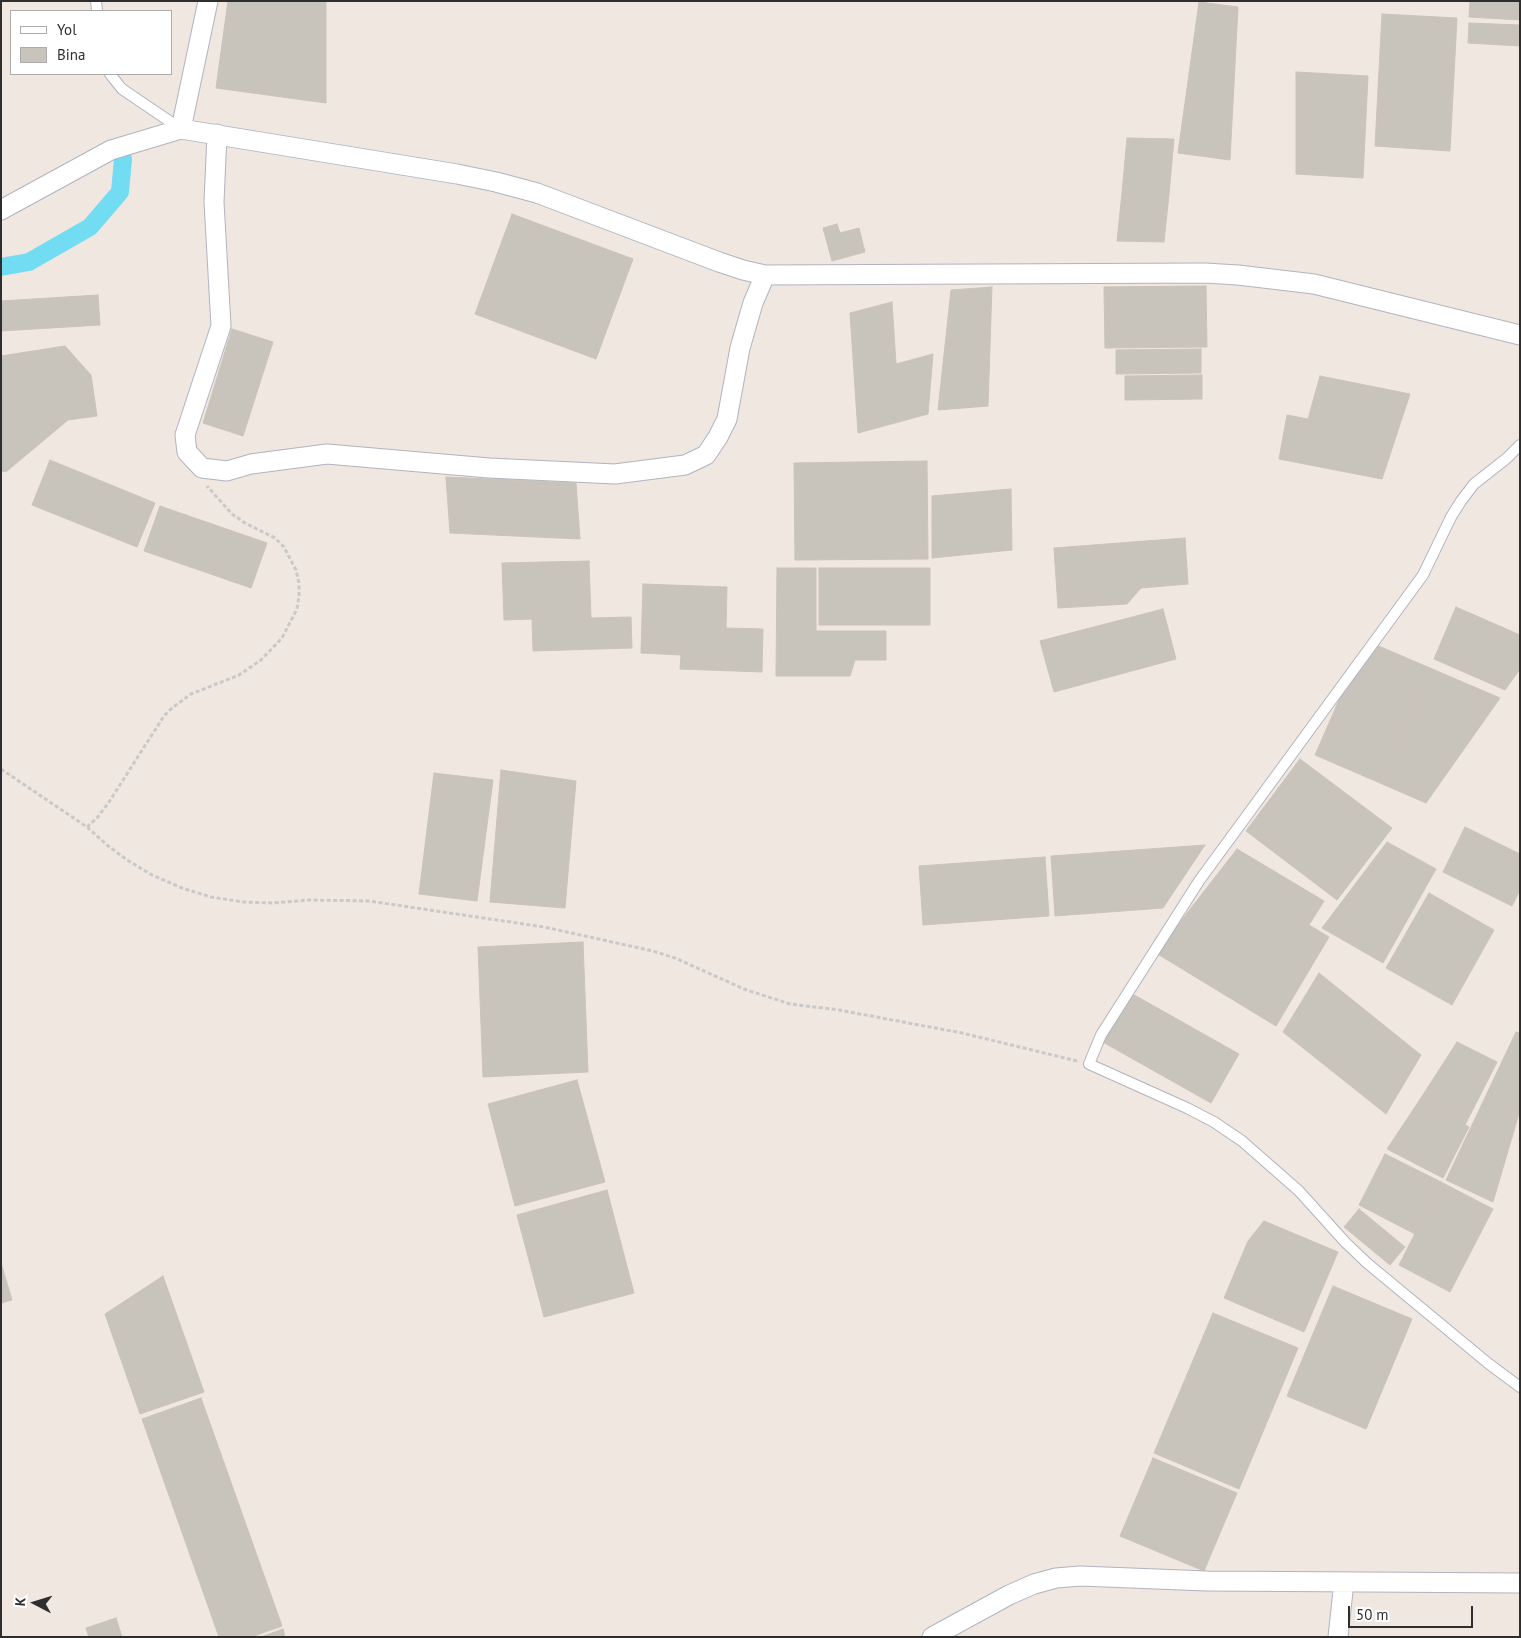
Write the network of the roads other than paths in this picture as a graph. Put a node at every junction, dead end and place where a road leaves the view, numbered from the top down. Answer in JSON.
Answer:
{"nodes":[{"id":1,"x":208,"y":1,"type":"edge"},
{"id":2,"x":111,"y":75,"type":"edge"},
{"id":3,"x":181,"y":129,"type":"junction"},
{"id":4,"x":217,"y":134,"type":"junction"},
{"id":5,"x":1,"y":210,"type":"edge"},
{"id":6,"x":765,"y":274,"type":"junction"},
{"id":7,"x":1520,"y":335,"type":"edge"},
{"id":8,"x":1520,"y":445,"type":"edge"},
{"id":9,"x":1520,"y":1387,"type":"edge"},
{"id":10,"x":1344,"y":1582,"type":"junction"},
{"id":11,"x":1520,"y":1583,"type":"edge"},
{"id":12,"x":932,"y":1637,"type":"edge"},
{"id":13,"x":1338,"y":1637,"type":"edge"}],
"edges":[{"from":1,"to":3,"type":"street"},
{"from":2,"to":3,"type":"lane"},
{"from":3,"to":4,"type":"street"},
{"from":3,"to":5,"type":"street"},
{"from":4,"to":6,"type":"street"},
{"from":4,"to":6,"type":"street"},
{"from":6,"to":7,"type":"street"},
{"from":8,"to":9,"type":"lane"},
{"from":10,"to":11,"type":"street"},
{"from":10,"to":12,"type":"street"},
{"from":10,"to":13,"type":"street"}]}
